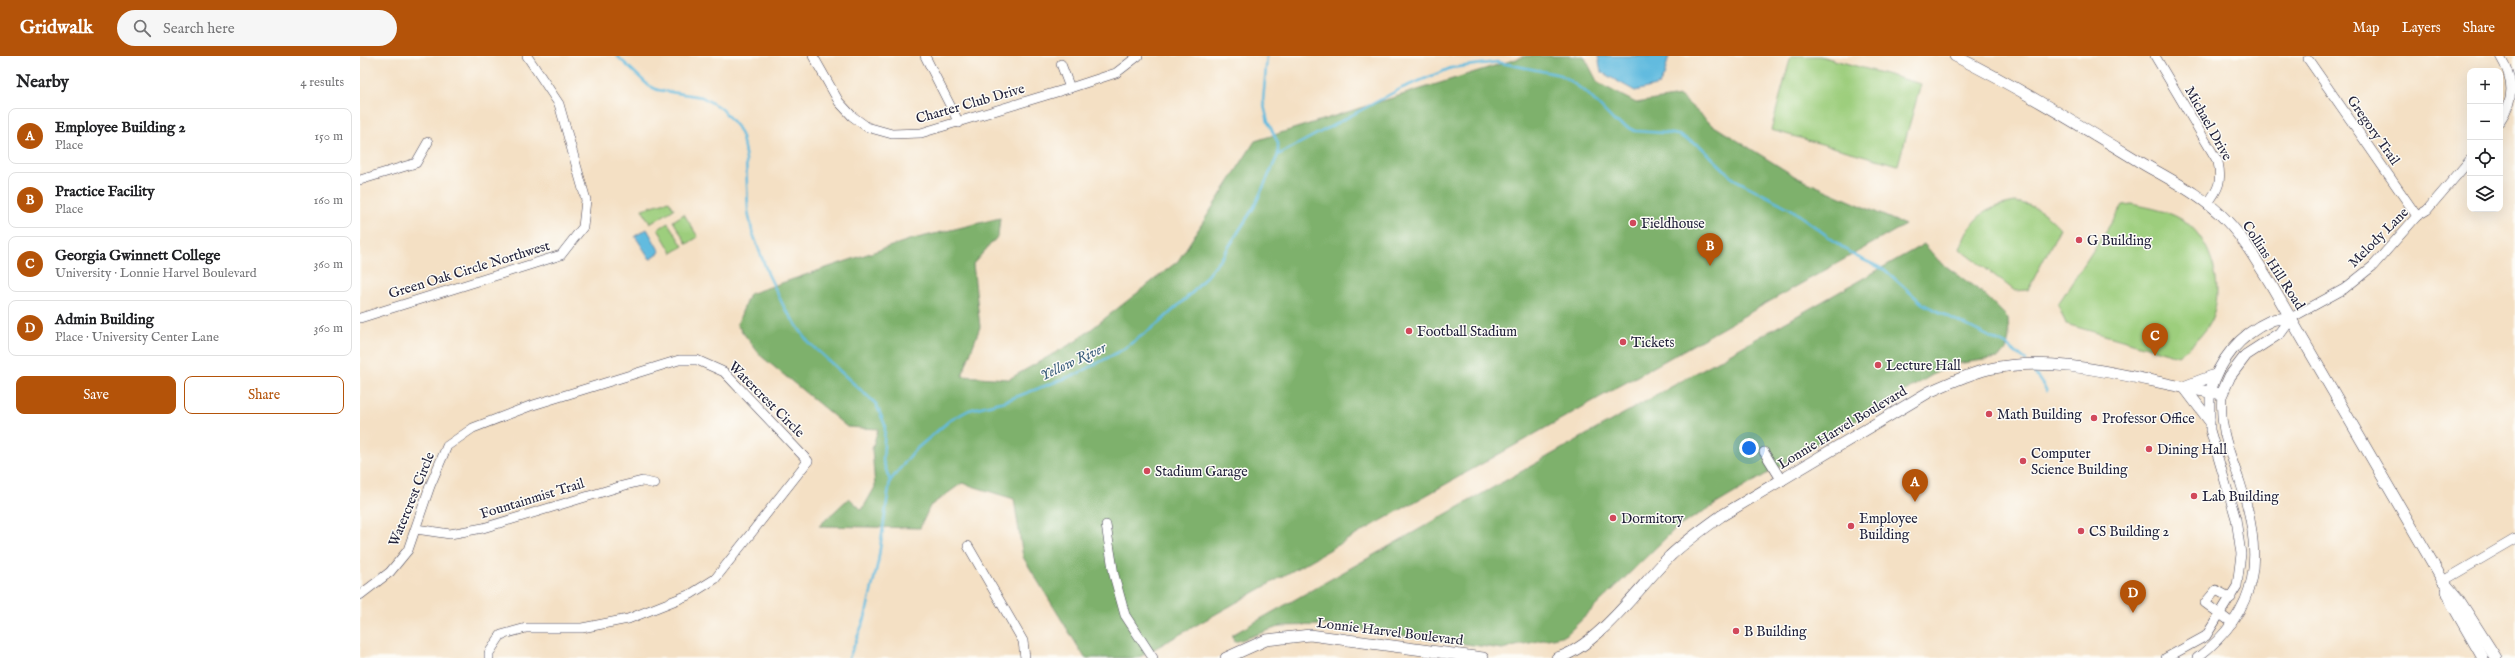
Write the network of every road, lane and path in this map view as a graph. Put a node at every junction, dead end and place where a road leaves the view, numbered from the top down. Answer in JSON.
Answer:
{"nodes":[{"id":1,"x":527,"y":56,"type":"edge"},
{"id":2,"x":813,"y":56,"type":"edge"},
{"id":3,"x":925,"y":56,"type":"edge"},
{"id":4,"x":1138,"y":56,"type":"edge"},
{"id":5,"x":1955,"y":56,"type":"edge"},
{"id":6,"x":2155,"y":56,"type":"edge"},
{"id":7,"x":2500,"y":56,"type":"edge"},
{"id":8,"x":2308,"y":59,"type":"dead end"},
{"id":9,"x":1061,"y":64,"type":"dead end"},
{"id":10,"x":1070,"y":88,"type":"junction"},
{"id":11,"x":2503,"y":117,"type":"edge"},
{"id":12,"x":959,"y":123,"type":"junction"},
{"id":13,"x":428,"y":142,"type":"dead end"},
{"id":14,"x":2467,"y":164,"type":"edge"},
{"id":15,"x":360,"y":180,"type":"edge"},
{"id":16,"x":2208,"y":204,"type":"junction"},
{"id":17,"x":2417,"y":216,"type":"junction"},
{"id":18,"x":360,"y":318,"type":"edge"},
{"id":19,"x":2291,"y":318,"type":"junction"},
{"id":20,"x":2215,"y":375,"type":"junction"},
{"id":21,"x":2184,"y":387,"type":"junction"},
{"id":22,"x":2210,"y":392,"type":"junction"},
{"id":23,"x":2222,"y":394,"type":"junction"},
{"id":24,"x":2209,"y":420,"type":"junction"},
{"id":25,"x":1764,"y":452,"type":"dead end"},
{"id":26,"x":1782,"y":480,"type":"junction"},
{"id":27,"x":655,"y":484,"type":"dead end"},
{"id":28,"x":1106,"y":525,"type":"dead end"},
{"id":29,"x":416,"y":529,"type":"junction"},
{"id":30,"x":2515,"y":539,"type":"edge"},
{"id":31,"x":968,"y":546,"type":"dead end"},
{"id":32,"x":2443,"y":581,"type":"junction"},
{"id":33,"x":360,"y":595,"type":"edge"},
{"id":34,"x":2231,"y":598,"type":"junction"},
{"id":35,"x":2221,"y":614,"type":"junction"},
{"id":36,"x":2232,"y":623,"type":"junction"},
{"id":37,"x":489,"y":658,"type":"edge"},
{"id":38,"x":1025,"y":658,"type":"edge"},
{"id":39,"x":1153,"y":658,"type":"edge"},
{"id":40,"x":1226,"y":658,"type":"edge"},
{"id":41,"x":1483,"y":658,"type":"edge"},
{"id":42,"x":1557,"y":658,"type":"edge"},
{"id":43,"x":2166,"y":658,"type":"edge"},
{"id":44,"x":2196,"y":658,"type":"edge"},
{"id":45,"x":2483,"y":658,"type":"edge"},
{"id":46,"x":2496,"y":658,"type":"edge"}],
"edges":[{"from":1,"to":18,"type":"street","name":"Green Oak Circle Northwest"},
{"from":2,"to":12,"type":"street","name":"Charter Club Drive"},
{"from":3,"to":12,"type":"street"},
{"from":4,"to":10,"type":"street","name":"Charter Club Drive"},
{"from":5,"to":16,"type":"street","name":"Collins Hill Road"},
{"from":6,"to":16,"type":"street","name":"Michael Drive"},
{"from":7,"to":11,"type":"street"},
{"from":8,"to":17,"type":"street","name":"Gregory Trail"},
{"from":9,"to":10,"type":"street"},
{"from":10,"to":12,"type":"street","name":"Charter Club Drive"},
{"from":13,"to":15,"type":"street"},
{"from":14,"to":17,"type":"street","name":"Melody Lane"},
{"from":16,"to":19,"type":"street","name":"Collins Hill Road"},
{"from":17,"to":19,"type":"street","name":"Melody Lane"},
{"from":19,"to":20,"type":"street"},
{"from":19,"to":23,"type":"street"},
{"from":19,"to":32,"type":"street","name":"Collins Hill Road"},
{"from":20,"to":21,"type":"street"},
{"from":20,"to":22,"type":"street"},
{"from":21,"to":22,"type":"street","name":"Lonnie Harvel Boulevard"},
{"from":21,"to":24,"type":"street"},
{"from":21,"to":26,"type":"street","name":"Lonnie Harvel Boulevard"},
{"from":22,"to":23,"type":"street","name":"Lonnie Harvel Boulevard"},
{"from":22,"to":24,"type":"street"},
{"from":23,"to":36,"type":"street"},
{"from":24,"to":34,"type":"street"},
{"from":25,"to":26,"type":"street"},
{"from":26,"to":42,"type":"street","name":"Lonnie Harvel Boulevard"},
{"from":27,"to":29,"type":"street","name":"Fountainmist Trail"},
{"from":28,"to":39,"type":"street"},
{"from":29,"to":33,"type":"street","name":"Watercrest Circle"},
{"from":29,"to":37,"type":"street","name":"Watercrest Circle"},
{"from":30,"to":32,"type":"street"},
{"from":31,"to":38,"type":"street"},
{"from":32,"to":45,"type":"street","name":"Collins Hill Road"},
{"from":32,"to":46,"type":"street","name":"Collins Hill Road"},
{"from":34,"to":35,"type":"street"},
{"from":34,"to":35,"type":"street"},
{"from":35,"to":36,"type":"street"},
{"from":35,"to":43,"type":"street"},
{"from":36,"to":44,"type":"street"},
{"from":40,"to":41,"type":"street","name":"Lonnie Harvel Boulevard"}]}
